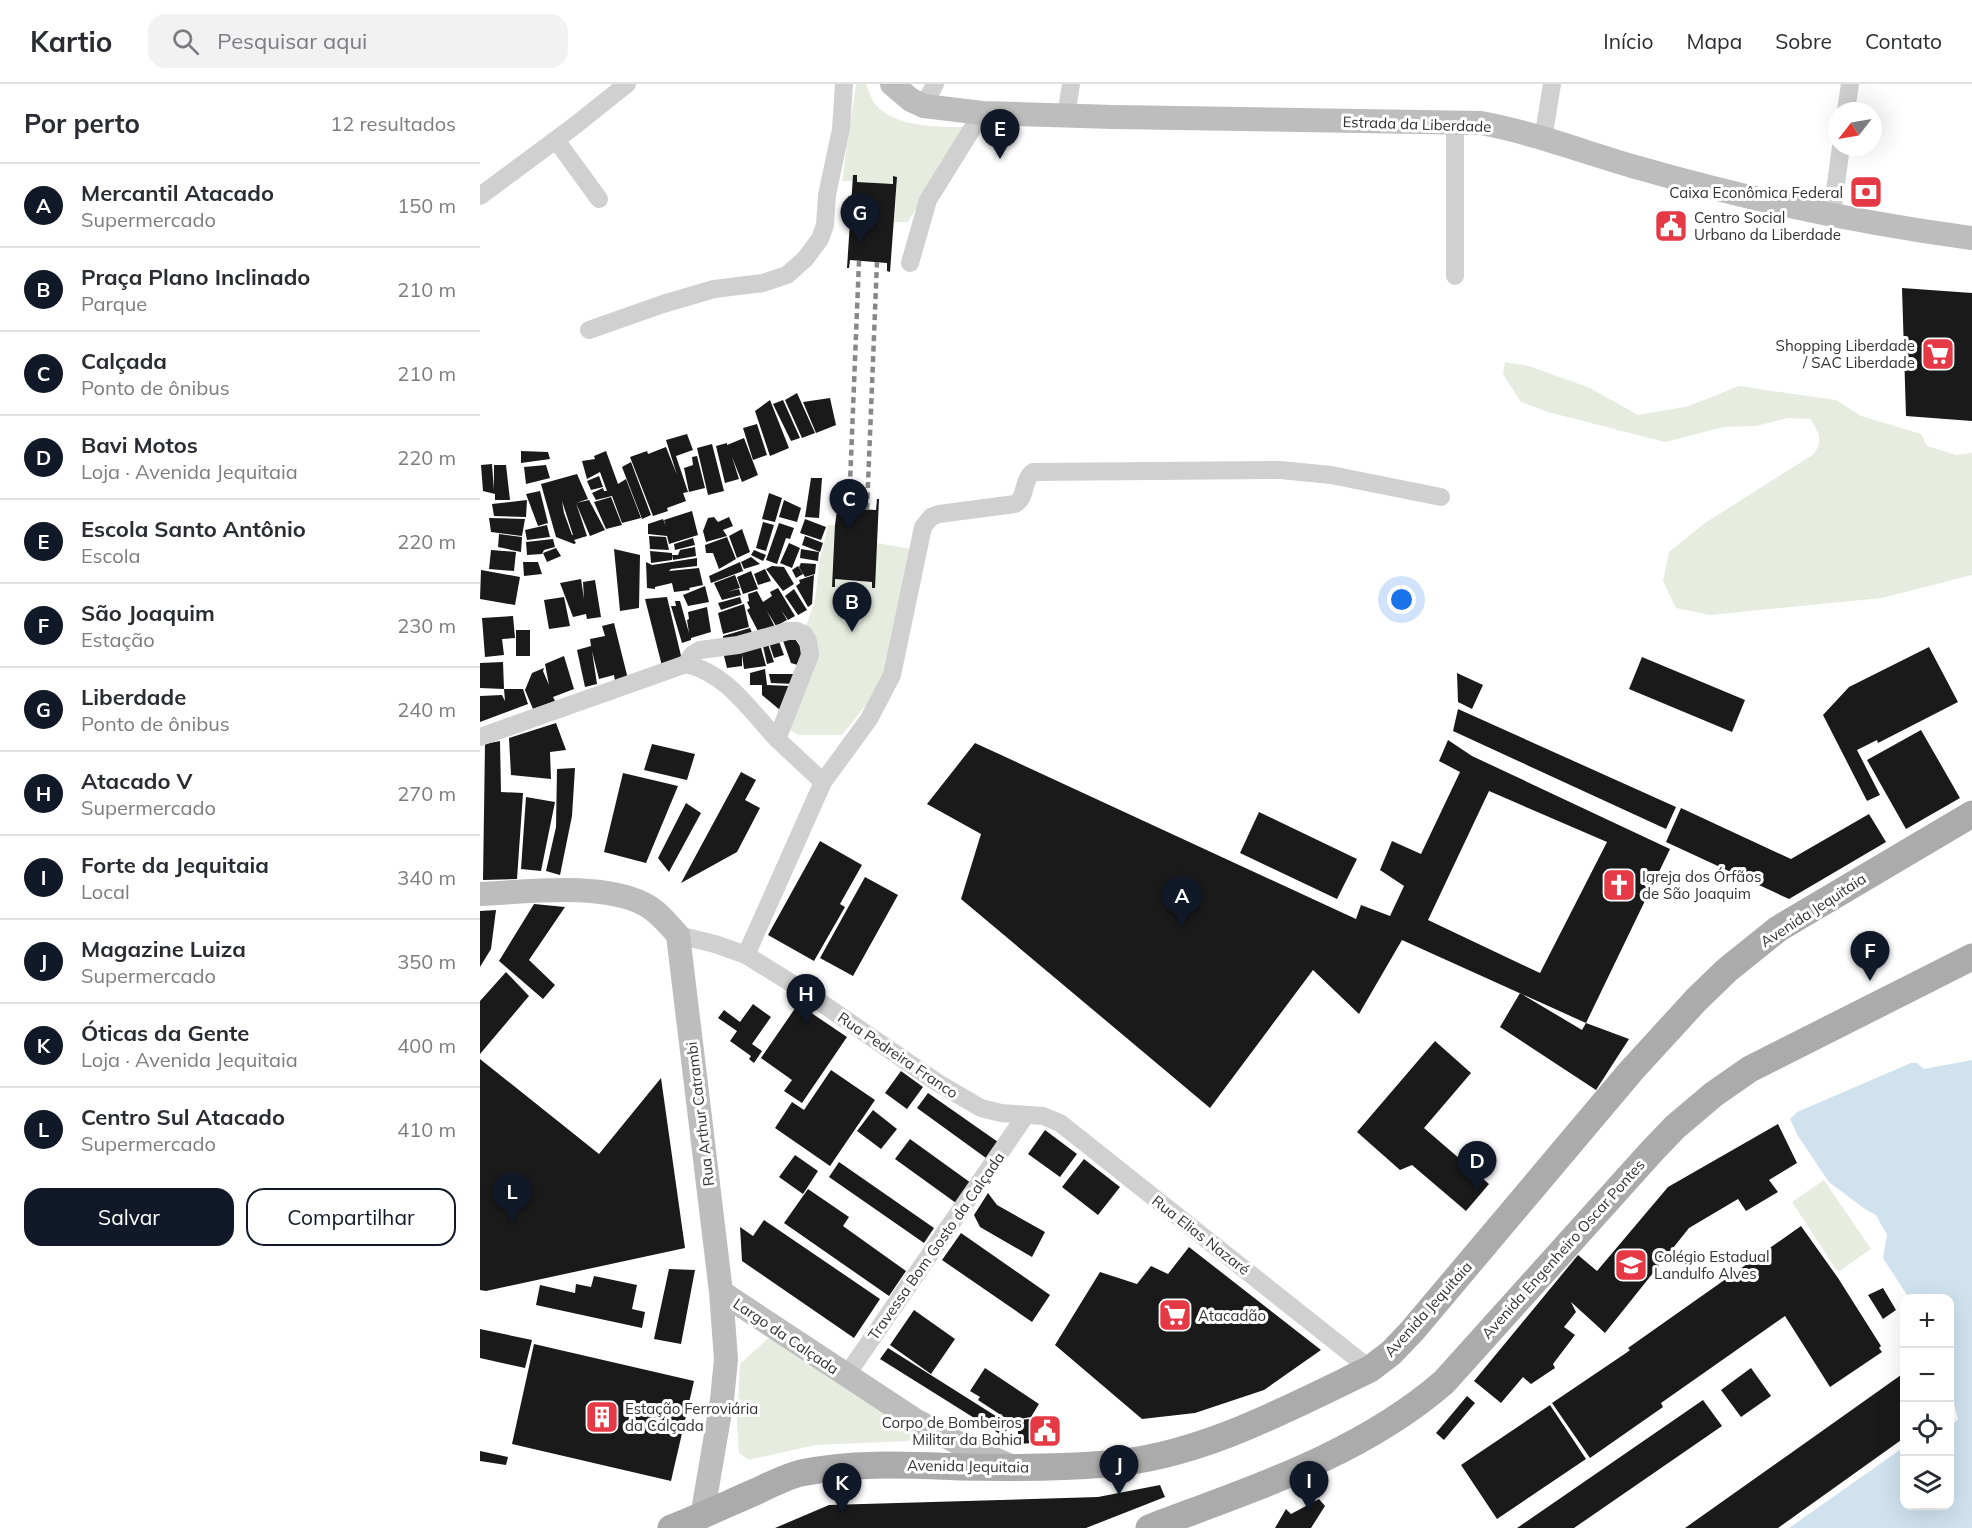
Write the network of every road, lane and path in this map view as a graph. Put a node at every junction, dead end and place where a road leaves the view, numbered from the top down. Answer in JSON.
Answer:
{"nodes":[{"id":1,"x":627,"y":84,"type":"edge"},
{"id":2,"x":844,"y":84,"type":"edge"},
{"id":3,"x":892,"y":84,"type":"edge"},
{"id":4,"x":935,"y":84,"type":"edge"},
{"id":5,"x":1071,"y":84,"type":"edge"},
{"id":6,"x":1552,"y":84,"type":"edge"},
{"id":7,"x":1850,"y":84,"type":"edge"},
{"id":8,"x":1847,"y":102,"type":"edge"},
{"id":9,"x":924,"y":106,"type":"junction"},
{"id":10,"x":981,"y":113,"type":"junction"},
{"id":11,"x":1066,"y":116,"type":"junction"},
{"id":12,"x":1455,"y":123,"type":"junction"},
{"id":13,"x":1543,"y":139,"type":"junction"},
{"id":14,"x":556,"y":140,"type":"junction"},
{"id":15,"x":1840,"y":156,"type":"edge"},
{"id":16,"x":480,"y":196,"type":"edge"},
{"id":17,"x":598,"y":199,"type":"dead end"},
{"id":18,"x":1832,"y":213,"type":"junction"},
{"id":19,"x":1972,"y":238,"type":"edge"},
{"id":20,"x":910,"y":263,"type":"dead end"},
{"id":21,"x":1455,"y":276,"type":"dead end"},
{"id":22,"x":589,"y":330,"type":"dead end"},
{"id":23,"x":1441,"y":497,"type":"dead end"},
{"id":24,"x":686,"y":664,"type":"junction"},
{"id":25,"x":480,"y":737,"type":"edge"},
{"id":26,"x":777,"y":739,"type":"junction"},
{"id":27,"x":823,"y":782,"type":"junction"},
{"id":28,"x":1972,"y":814,"type":"edge"},
{"id":29,"x":480,"y":894,"type":"edge"},
{"id":30,"x":678,"y":935,"type":"junction"},
{"id":31,"x":746,"y":955,"type":"junction"},
{"id":32,"x":1972,"y":957,"type":"edge"},
{"id":33,"x":1026,"y":1115,"type":"junction"},
{"id":34,"x":721,"y":1292,"type":"junction"},
{"id":35,"x":1370,"y":1369,"type":"junction"},
{"id":36,"x":846,"y":1376,"type":"junction"},
{"id":37,"x":1016,"y":1468,"type":"junction"},
{"id":38,"x":701,"y":1522,"type":"edge"},
{"id":39,"x":671,"y":1528,"type":"edge"},
{"id":40,"x":1149,"y":1528,"type":"edge"}],
"edges":[{"from":1,"to":14,"type":"street"},
{"from":2,"to":22,"type":"street"},
{"from":3,"to":9,"type":"main road","name":"Estrada da Liberdade"},
{"from":4,"to":9,"type":"street"},
{"from":5,"to":11,"type":"street"},
{"from":6,"to":13,"type":"street"},
{"from":7,"to":8,"type":"street"},
{"from":9,"to":10,"type":"main road","name":"Estrada da Liberdade"},
{"from":10,"to":11,"type":"main road","name":"Estrada da Liberdade"},
{"from":10,"to":20,"type":"street"},
{"from":11,"to":12,"type":"main road","name":"Estrada da Liberdade"},
{"from":12,"to":13,"type":"main road","name":"Estrada da Liberdade"},
{"from":12,"to":21,"type":"street"},
{"from":13,"to":18,"type":"main road","name":"Estrada da Liberdade"},
{"from":14,"to":16,"type":"street"},
{"from":14,"to":17,"type":"street"},
{"from":15,"to":18,"type":"street"},
{"from":18,"to":19,"type":"main road","name":"Estrada da Liberdade"},
{"from":23,"to":27,"type":"street"},
{"from":24,"to":25,"type":"street"},
{"from":24,"to":26,"type":"street"},
{"from":24,"to":26,"type":"street"},
{"from":26,"to":27,"type":"street"},
{"from":27,"to":31,"type":"street"},
{"from":28,"to":35,"type":"main road","name":"Avenida Jequitaia"},
{"from":29,"to":30,"type":"main road"},
{"from":30,"to":31,"type":"street","name":"Rua Pedreira Franco"},
{"from":30,"to":34,"type":"main road","name":"Rua Arthur Catrambi"},
{"from":31,"to":33,"type":"street","name":"Rua Pedreira Franco"},
{"from":32,"to":40,"type":"main road","name":"Avenida Engenheiro Oscar Pontes"},
{"from":33,"to":35,"type":"street","name":"Rua Elias Nazaré"},
{"from":33,"to":36,"type":"street","name":"Travessa Bom Gosto da Calçada"},
{"from":34,"to":36,"type":"main road","name":"Largo da Calçada"},
{"from":34,"to":38,"type":"main road","name":"Largo da Calçada"},
{"from":35,"to":37,"type":"main road","name":"Avenida Jequitaia"},
{"from":36,"to":37,"type":"main road","name":"Largo da Calçada"},
{"from":37,"to":38,"type":"main road","name":"Avenida Jequitaia"},
{"from":38,"to":39,"type":"main road"}]}
